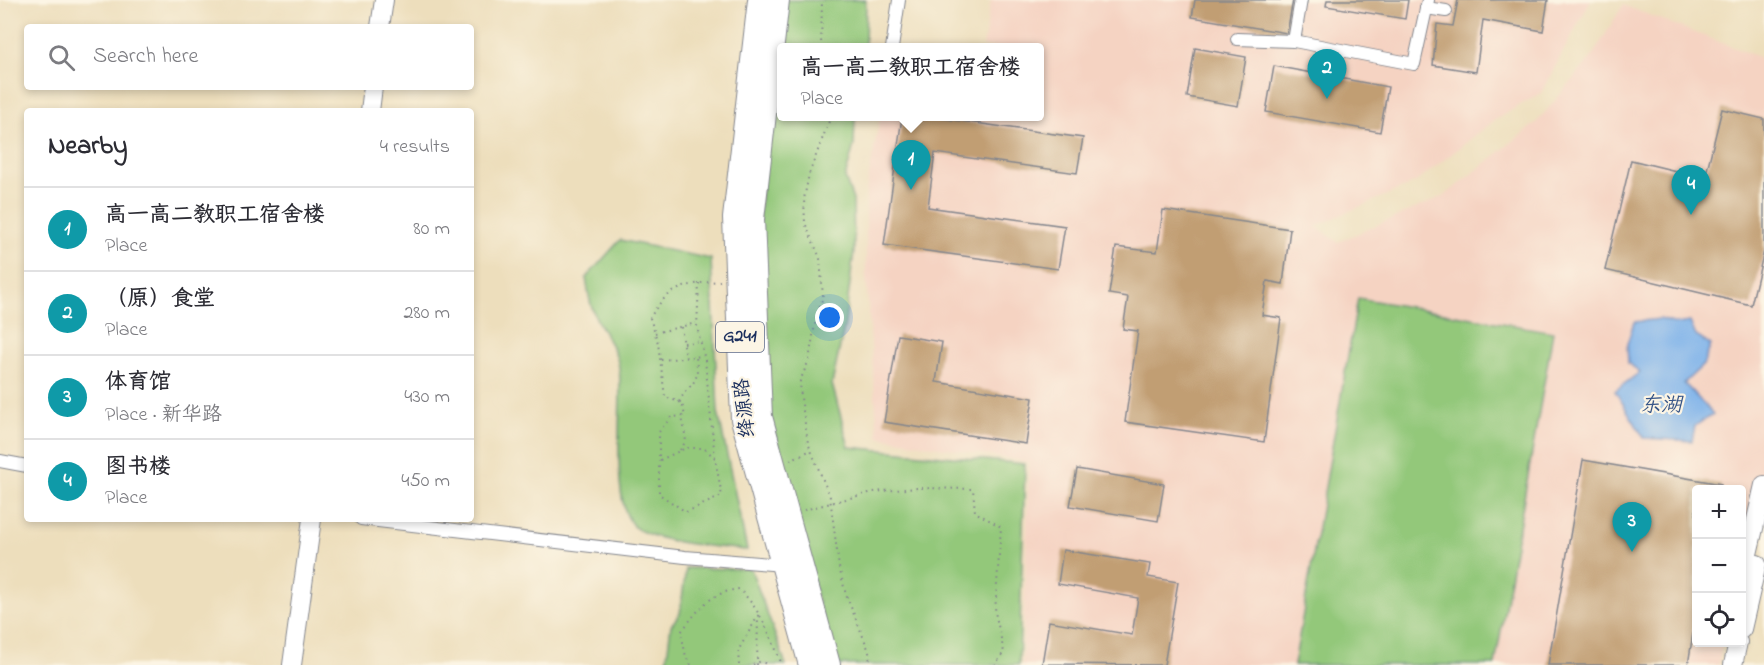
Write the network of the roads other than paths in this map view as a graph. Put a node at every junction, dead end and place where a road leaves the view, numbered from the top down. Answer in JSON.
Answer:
{"nodes":[{"id":1,"x":384,"y":0,"type":"edge"},
{"id":2,"x":760,"y":0,"type":"edge"},
{"id":3,"x":777,"y":0,"type":"edge"},
{"id":4,"x":899,"y":0,"type":"edge"},
{"id":5,"x":1301,"y":0,"type":"edge"},
{"id":6,"x":1427,"y":4,"type":"edge"},
{"id":7,"x":1446,"y":11,"type":"dead end"},
{"id":8,"x":380,"y":24,"type":"edge"},
{"id":9,"x":1237,"y":39,"type":"dead end"},
{"id":10,"x":1294,"y":41,"type":"junction"},
{"id":11,"x":893,"y":43,"type":"edge"},
{"id":12,"x":372,"y":90,"type":"edge"},
{"id":13,"x":370,"y":108,"type":"edge"},
{"id":14,"x":0,"y":461,"type":"edge"},
{"id":15,"x":24,"y":465,"type":"edge"},
{"id":16,"x":1764,"y":485,"type":"edge"},
{"id":17,"x":312,"y":522,"type":"edge"},
{"id":18,"x":386,"y":522,"type":"edge"},
{"id":19,"x":1764,"y":537,"type":"edge"},
{"id":20,"x":1746,"y":563,"type":"edge"},
{"id":21,"x":783,"y":565,"type":"junction"},
{"id":22,"x":1746,"y":613,"type":"edge"},
{"id":23,"x":1725,"y":647,"type":"edge"},
{"id":24,"x":1737,"y":647,"type":"edge"},
{"id":25,"x":292,"y":665,"type":"edge"},
{"id":26,"x":811,"y":665,"type":"edge"},
{"id":27,"x":828,"y":665,"type":"edge"},
{"id":28,"x":1721,"y":665,"type":"edge"},
{"id":29,"x":1733,"y":665,"type":"edge"}],
"edges":[{"from":1,"to":8,"type":"main road"},
{"from":2,"to":21,"type":"highway","name":"绛源路","number":"G241"},
{"from":3,"to":27,"type":"highway","name":"绛源路","number":"G241"},
{"from":4,"to":11,"type":"street"},
{"from":5,"to":10,"type":"street"},
{"from":6,"to":7,"type":"street"},
{"from":6,"to":10,"type":"street"},
{"from":9,"to":10,"type":"street"},
{"from":12,"to":13,"type":"main road"},
{"from":14,"to":15,"type":"street"},
{"from":16,"to":20,"type":"main road"},
{"from":17,"to":25,"type":"main road"},
{"from":18,"to":21,"type":"street"},
{"from":19,"to":22,"type":"main road"},
{"from":21,"to":26,"type":"highway","name":"绛源路","number":"G241"},
{"from":23,"to":28,"type":"main road"},
{"from":24,"to":29,"type":"main road"}]}
